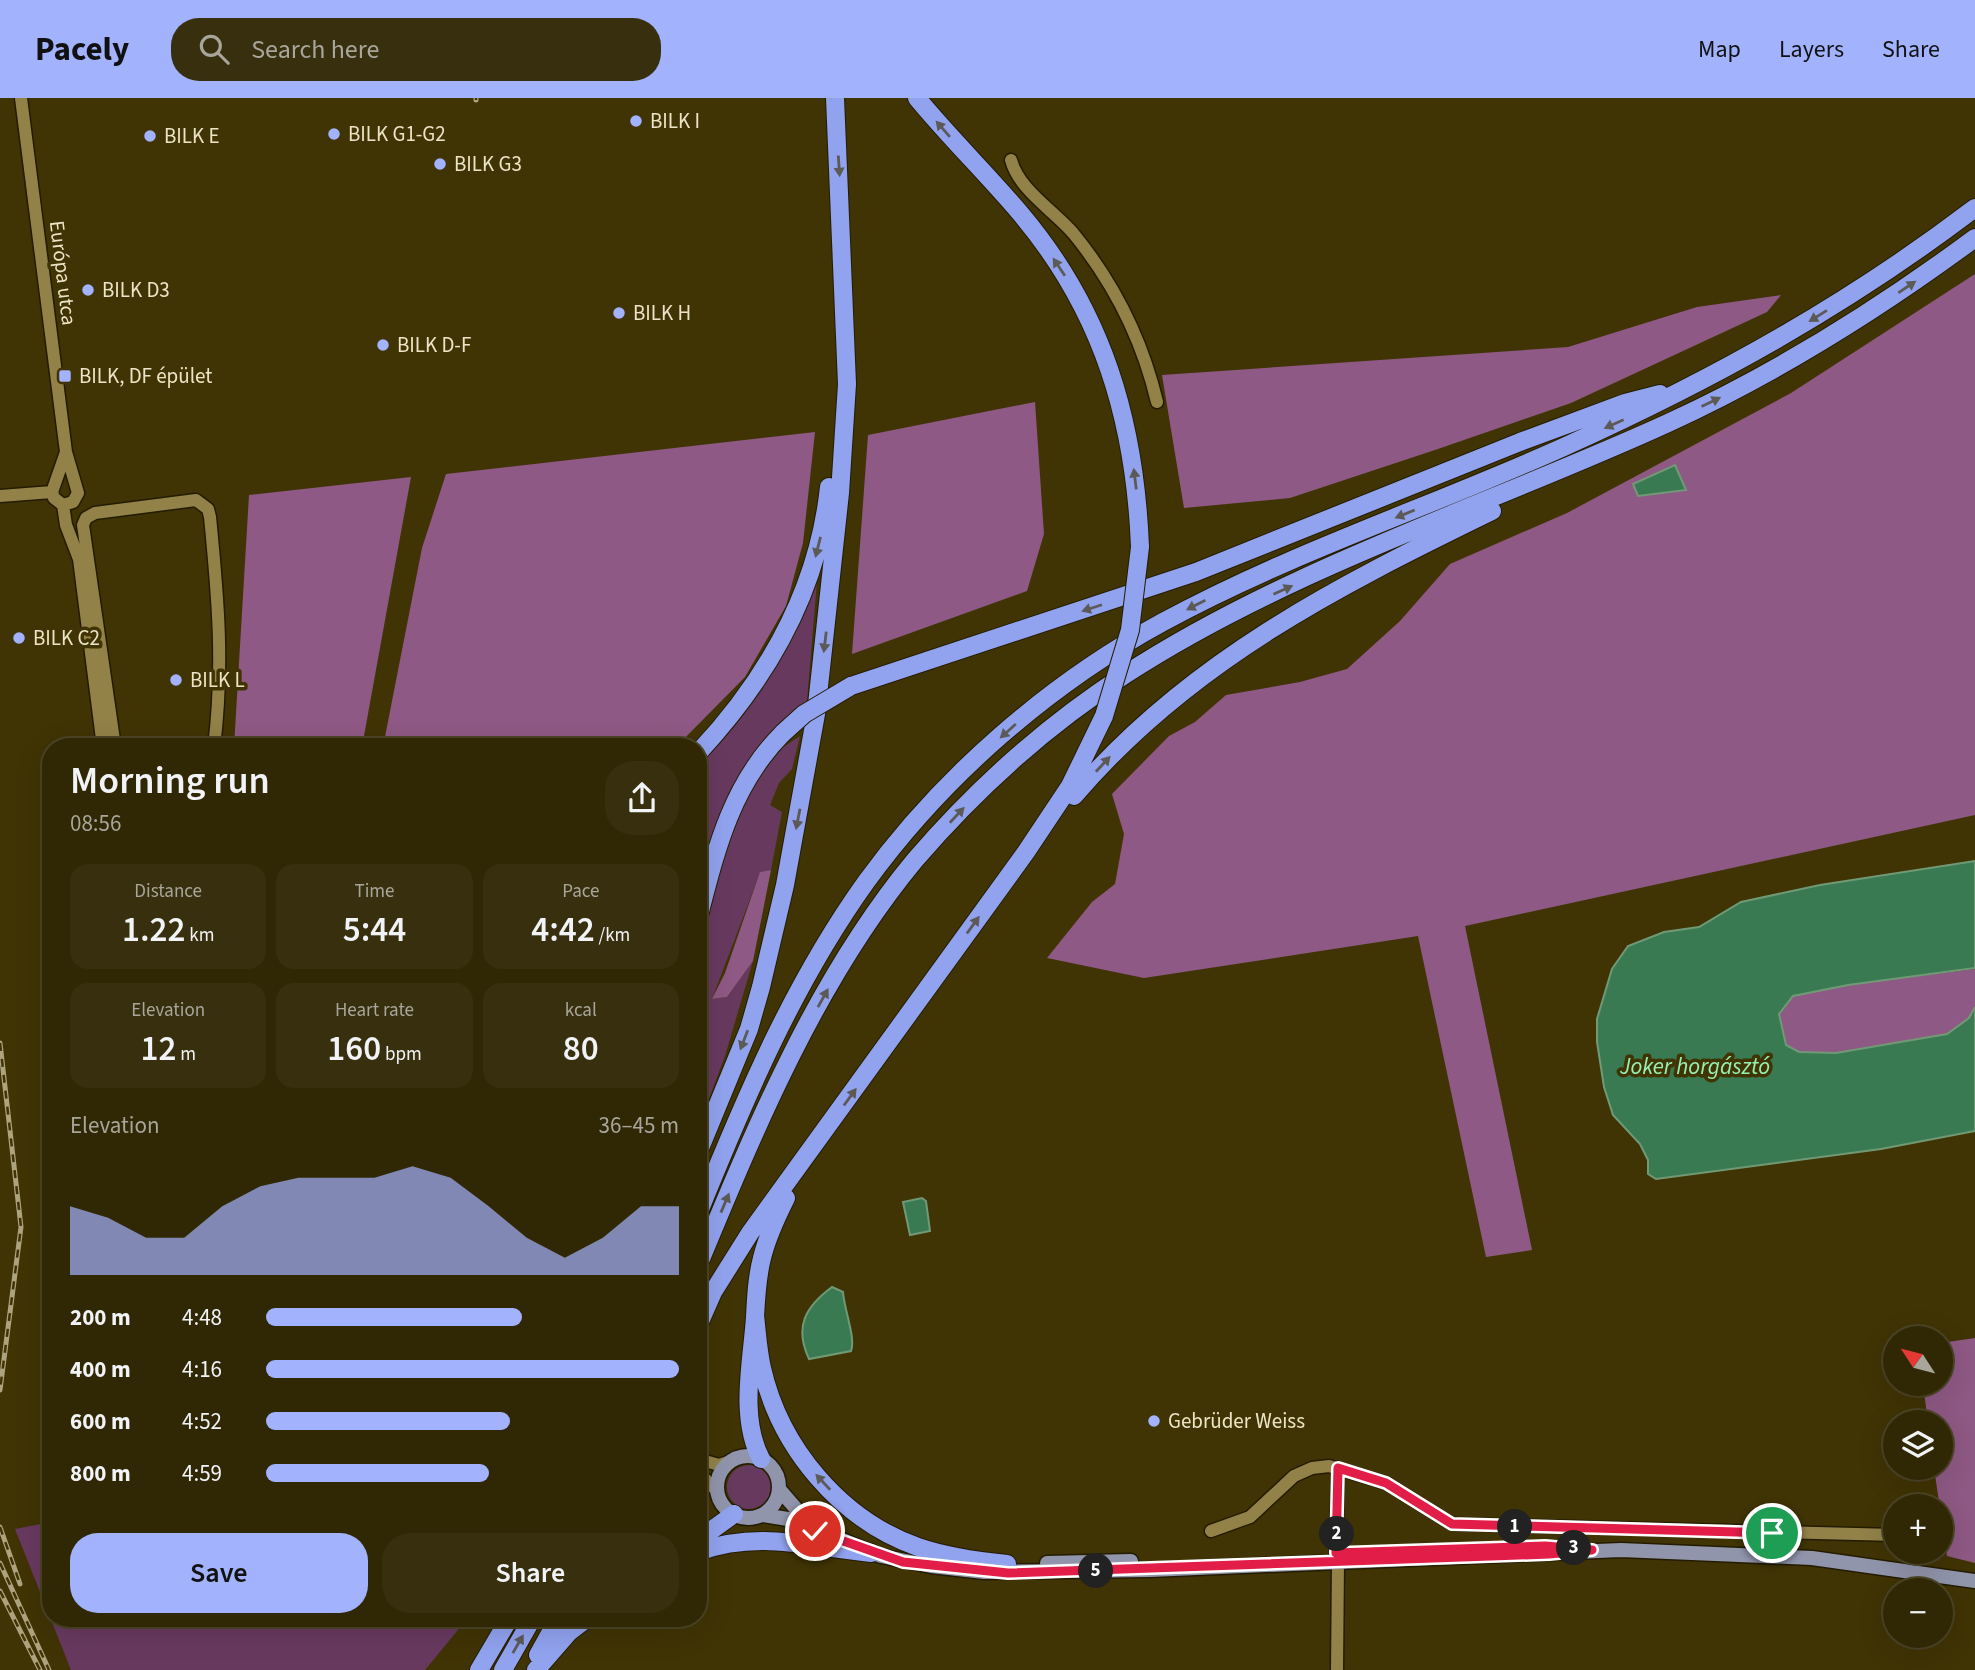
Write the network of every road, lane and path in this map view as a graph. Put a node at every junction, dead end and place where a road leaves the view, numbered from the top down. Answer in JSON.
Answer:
{"nodes":[{"id":1,"x":21,"y":98,"type":"edge"},
{"id":2,"x":835,"y":98,"type":"edge"},
{"id":3,"x":917,"y":98,"type":"edge"},
{"id":4,"x":1011,"y":160,"type":"dead end"},
{"id":5,"x":1975,"y":208,"type":"edge"},
{"id":6,"x":1975,"y":238,"type":"edge"},
{"id":7,"x":847,"y":384,"type":"junction"},
{"id":8,"x":1698,"y":385,"type":"junction"},
{"id":9,"x":1157,"y":402,"type":"dead end"},
{"id":10,"x":66,"y":452,"type":"junction"},
{"id":11,"x":1560,"y":470,"type":"junction"},
{"id":12,"x":74,"y":483,"type":"junction"},
{"id":13,"x":56,"y":487,"type":"junction"},
{"id":14,"x":0,"y":496,"type":"edge"},
{"id":15,"x":62,"y":505,"type":"junction"},
{"id":16,"x":102,"y":738,"type":"edge"},
{"id":17,"x":114,"y":738,"type":"edge"},
{"id":18,"x":215,"y":738,"type":"edge"},
{"id":19,"x":707,"y":742,"type":"edge"},
{"id":20,"x":1026,"y":852,"type":"junction"},
{"id":21,"x":707,"y":887,"type":"edge"},
{"id":22,"x":707,"y":1131,"type":"edge"},
{"id":23,"x":810,"y":1152,"type":"junction"},
{"id":24,"x":707,"y":1192,"type":"edge"},
{"id":25,"x":707,"y":1246,"type":"edge"},
{"id":26,"x":707,"y":1309,"type":"edge"},
{"id":27,"x":755,"y":1315,"type":"junction"},
{"id":28,"x":761,"y":1459,"type":"junction"},
{"id":29,"x":734,"y":1460,"type":"junction"},
{"id":30,"x":707,"y":1462,"type":"edge"},
{"id":31,"x":1338,"y":1468,"type":"junction"},
{"id":32,"x":707,"y":1481,"type":"edge"},
{"id":33,"x":779,"y":1489,"type":"junction"},
{"id":34,"x":718,"y":1492,"type":"junction"},
{"id":35,"x":734,"y":1514,"type":"junction"},
{"id":36,"x":762,"y":1514,"type":"junction"},
{"id":37,"x":1211,"y":1531,"type":"dead end"},
{"id":38,"x":1883,"y":1535,"type":"edge"},
{"id":39,"x":707,"y":1541,"type":"edge"},
{"id":40,"x":707,"y":1546,"type":"edge"},
{"id":41,"x":871,"y":1553,"type":"junction"},
{"id":42,"x":1337,"y":1557,"type":"junction"},
{"id":43,"x":1007,"y":1564,"type":"junction"},
{"id":44,"x":1975,"y":1581,"type":"edge"},
{"id":45,"x":493,"y":1627,"type":"edge"},
{"id":46,"x":504,"y":1627,"type":"edge"},
{"id":47,"x":527,"y":1627,"type":"edge"},
{"id":48,"x":554,"y":1627,"type":"edge"},
{"id":49,"x":576,"y":1627,"type":"edge"},
{"id":50,"x":478,"y":1670,"type":"edge"},
{"id":51,"x":503,"y":1670,"type":"edge"},
{"id":52,"x":530,"y":1670,"type":"edge"},
{"id":53,"x":536,"y":1670,"type":"edge"},
{"id":54,"x":1337,"y":1670,"type":"edge"}],
"edges":[{"from":1,"to":10,"type":"street","name":"Európa utca"},
{"from":2,"to":7,"type":"highway","one_way":true},
{"from":20,"to":3,"type":"highway","one_way":true,"bridge":true},
{"from":4,"to":9,"type":"street"},
{"from":5,"to":8,"type":"highway","one_way":true},
{"from":11,"to":6,"type":"highway","one_way":true},
{"from":7,"to":19,"type":"highway","one_way":true},
{"from":7,"to":22,"type":"highway","one_way":true},
{"from":8,"to":21,"type":"highway","one_way":true,"bridge":true},
{"from":8,"to":24,"type":"highway","one_way":true},
{"from":10,"to":12,"type":"street","name":"Európa utca"},
{"from":10,"to":13,"type":"street","name":"Európa utca"},
{"from":20,"to":11,"type":"highway","one_way":true},
{"from":25,"to":11,"type":"highway","one_way":true},
{"from":12,"to":13,"type":"street"},
{"from":12,"to":15,"type":"street"},
{"from":13,"to":14,"type":"street"},
{"from":13,"to":15,"type":"street"},
{"from":15,"to":16,"type":"street"},
{"from":17,"to":18,"type":"street"},
{"from":23,"to":20,"type":"highway","one_way":true},
{"from":23,"to":26,"type":"highway"},
{"from":23,"to":27,"type":"highway"},
{"from":27,"to":28,"type":"highway"},
{"from":43,"to":27,"type":"highway","one_way":true},
{"from":28,"to":29,"type":"main road"},
{"from":28,"to":33,"type":"main road"},
{"from":29,"to":30,"type":"street"},
{"from":29,"to":34,"type":"main road"},
{"from":31,"to":37,"type":"street"},
{"from":31,"to":38,"type":"street"},
{"from":31,"to":42,"type":"street"},
{"from":32,"to":34,"type":"street"},
{"from":33,"to":36,"type":"main road"},
{"from":33,"to":43,"type":"main road"},
{"from":34,"to":35,"type":"main road"},
{"from":35,"to":36,"type":"main road"},
{"from":35,"to":39,"type":"highway"},
{"from":36,"to":41,"type":"main road"},
{"from":40,"to":41,"type":"highway"},
{"from":41,"to":42,"type":"main road"},
{"from":42,"to":43,"type":"main road"},
{"from":42,"to":44,"type":"main road"},
{"from":42,"to":54,"type":"street"},
{"from":45,"to":50,"type":"highway"},
{"from":46,"to":50,"type":"highway"},
{"from":51,"to":47,"type":"highway","one_way":true},
{"from":48,"to":52,"type":"highway"},
{"from":49,"to":53,"type":"highway"}]}
